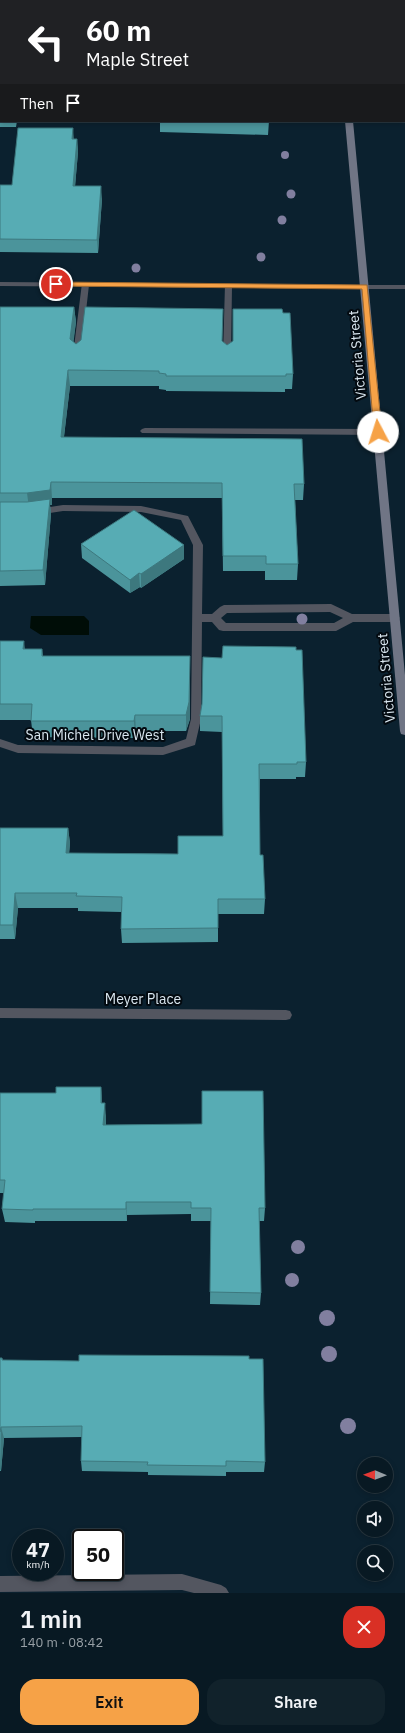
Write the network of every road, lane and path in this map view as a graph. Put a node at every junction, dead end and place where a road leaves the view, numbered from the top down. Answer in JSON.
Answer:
{"nodes":[{"id":1,"x":328,"y":0,"type":"edge"},
{"id":2,"x":338,"y":0,"type":"edge"},
{"id":3,"x":349,"y":122,"type":"edge"},
{"id":4,"x":0,"y":284,"type":"edge"},
{"id":5,"x":85,"y":285,"type":"junction"},
{"id":6,"x":228,"y":286,"type":"junction"},
{"id":7,"x":365,"y":286,"type":"junction"},
{"id":8,"x":405,"y":287,"type":"edge"},
{"id":9,"x":77,"y":355,"type":"edge"},
{"id":10,"x":227,"y":356,"type":"edge"},
{"id":11,"x":145,"y":431,"type":"dead end"},
{"id":12,"x":378,"y":432,"type":"junction"},
{"id":13,"x":30,"y":513,"type":"edge"},
{"id":14,"x":197,"y":618,"type":"junction"},
{"id":15,"x":215,"y":618,"type":"junction"},
{"id":16,"x":351,"y":618,"type":"junction"},
{"id":17,"x":395,"y":618,"type":"junction"},
{"id":18,"x":401,"y":638,"type":"edge"},
{"id":19,"x":405,"y":731,"type":"edge"},
{"id":20,"x":0,"y":743,"type":"edge"},
{"id":21,"x":0,"y":1013,"type":"edge"},
{"id":22,"x":286,"y":1014,"type":"dead end"},
{"id":23,"x":0,"y":1584,"type":"edge"},
{"id":24,"x":221,"y":1593,"type":"edge"}],
"edges":[{"from":1,"to":2,"type":"street"},
{"from":3,"to":7,"type":"main road","name":"Victoria Street"},
{"from":4,"to":5,"type":"street"},
{"from":5,"to":6,"type":"street"},
{"from":5,"to":9,"type":"street"},
{"from":6,"to":7,"type":"street"},
{"from":6,"to":10,"type":"street"},
{"from":7,"to":8,"type":"street"},
{"from":7,"to":12,"type":"main road","name":"Victoria Street"},
{"from":11,"to":12,"type":"street"},
{"from":12,"to":17,"type":"main road","name":"Victoria Street"},
{"from":13,"to":14,"type":"street"},
{"from":14,"to":15,"type":"street"},
{"from":14,"to":20,"type":"street","name":"San Michel Drive West"},
{"from":15,"to":16,"type":"street"},
{"from":15,"to":16,"type":"street"},
{"from":16,"to":17,"type":"street"},
{"from":17,"to":18,"type":"main road","name":"Victoria Street"},
{"from":18,"to":19,"type":"main road","name":"Victoria Street"},
{"from":21,"to":22,"type":"street","name":"Meyer Place"},
{"from":23,"to":24,"type":"street"}]}
